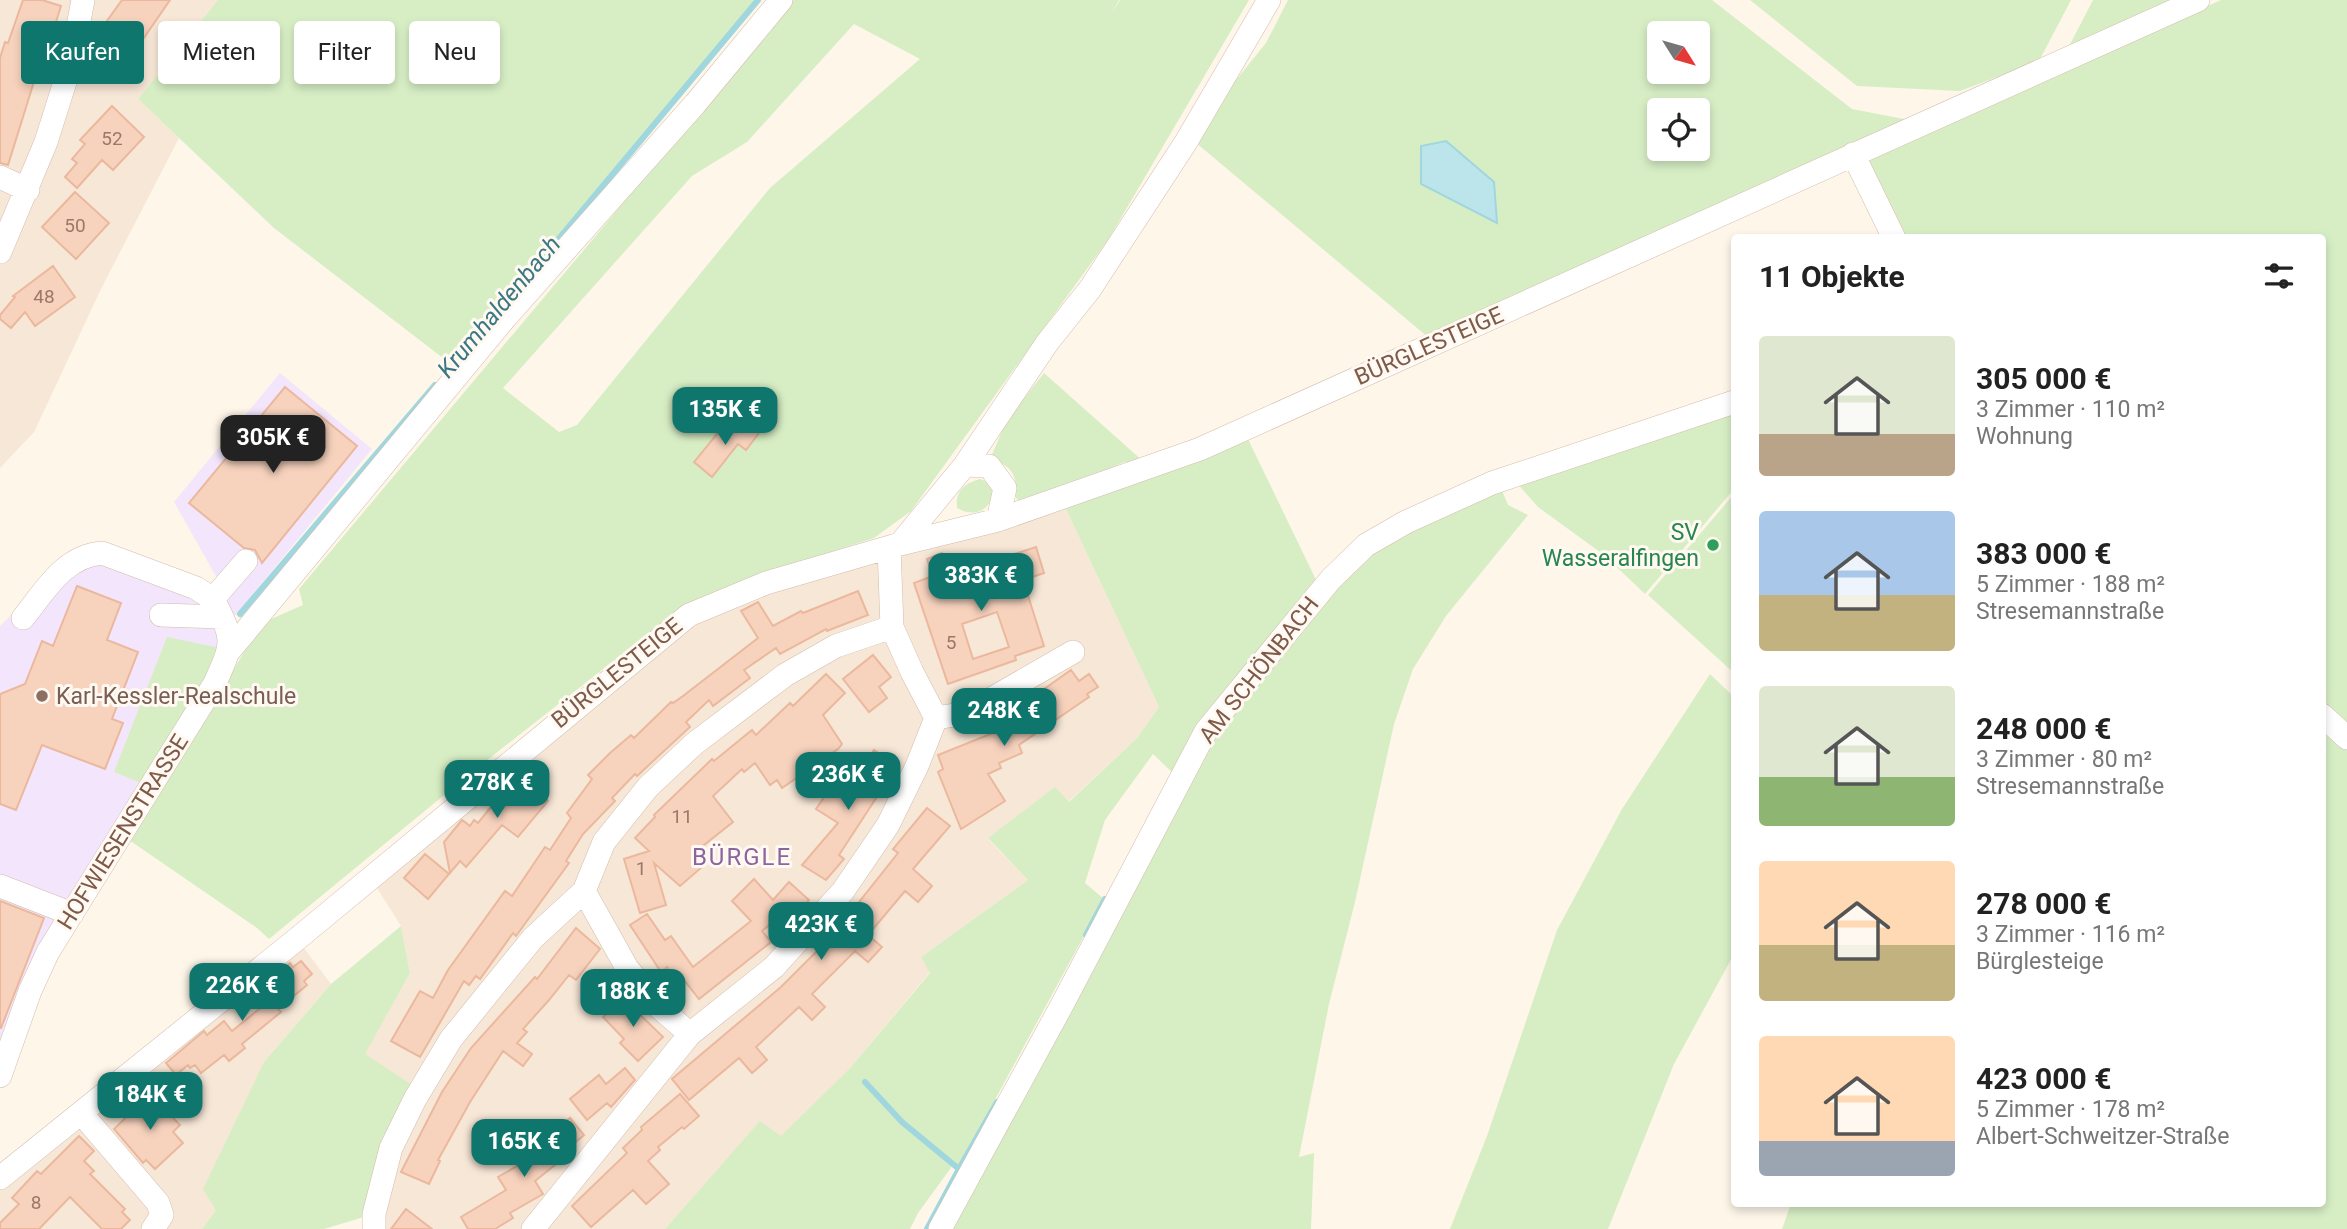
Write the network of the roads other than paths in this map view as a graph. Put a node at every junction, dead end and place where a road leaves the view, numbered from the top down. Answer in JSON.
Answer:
{"nodes":[{"id":1,"x":83,"y":0,"type":"edge"},
{"id":2,"x":781,"y":0,"type":"edge"},
{"id":3,"x":1269,"y":0,"type":"edge"},
{"id":4,"x":2198,"y":0,"type":"edge"},
{"id":5,"x":1853,"y":154,"type":"junction"},
{"id":6,"x":0,"y":177,"type":"edge"},
{"id":7,"x":28,"y":190,"type":"junction"},
{"id":8,"x":1892,"y":234,"type":"edge"},
{"id":9,"x":0,"y":252,"type":"edge"},
{"id":10,"x":1731,"y":403,"type":"edge"},
{"id":11,"x":965,"y":465,"type":"junction"},
{"id":12,"x":998,"y":520,"type":"junction"},
{"id":13,"x":895,"y":546,"type":"junction"},
{"id":14,"x":246,"y":562,"type":"dead end"},
{"id":15,"x":217,"y":608,"type":"junction"},
{"id":16,"x":161,"y":615,"type":"dead end"},
{"id":17,"x":23,"y":618,"type":"dead end"},
{"id":18,"x":892,"y":627,"type":"junction"},
{"id":19,"x":230,"y":650,"type":"junction"},
{"id":20,"x":1073,"y":652,"type":"dead end"},
{"id":21,"x":936,"y":718,"type":"junction"},
{"id":22,"x":2326,"y":719,"type":"edge"},
{"id":23,"x":2347,"y":738,"type":"edge"},
{"id":24,"x":0,"y":886,"type":"edge"},
{"id":25,"x":584,"y":891,"type":"junction"},
{"id":26,"x":72,"y":914,"type":"junction"},
{"id":27,"x":690,"y":1034,"type":"junction"},
{"id":28,"x":0,"y":1076,"type":"edge"},
{"id":29,"x":82,"y":1114,"type":"junction"},
{"id":30,"x":0,"y":1178,"type":"edge"},
{"id":31,"x":153,"y":1229,"type":"edge"},
{"id":32,"x":374,"y":1229,"type":"edge"},
{"id":33,"x":533,"y":1229,"type":"edge"},
{"id":34,"x":940,"y":1229,"type":"edge"}],
"edges":[{"from":1,"to":7,"type":"street"},
{"from":2,"to":19,"type":"street","name":"HOFWIESENSTRASSE"},
{"from":3,"to":11,"type":"street"},
{"from":4,"to":5,"type":"street","name":"BÜRGLESTEIGE"},
{"from":5,"to":8,"type":"street"},
{"from":5,"to":12,"type":"street","name":"BÜRGLESTEIGE"},
{"from":6,"to":7,"type":"street"},
{"from":7,"to":9,"type":"street"},
{"from":10,"to":34,"type":"street","name":"AM SCHÖNBACH"},
{"from":11,"to":12,"type":"street"},
{"from":11,"to":13,"type":"street"},
{"from":12,"to":13,"type":"street","name":"BÜRGLESTEIGE"},
{"from":13,"to":18,"type":"street"},
{"from":13,"to":29,"type":"street","name":"BÜRGLESTEIGE"},
{"from":14,"to":15,"type":"street"},
{"from":15,"to":16,"type":"street"},
{"from":15,"to":17,"type":"street"},
{"from":15,"to":19,"type":"street"},
{"from":18,"to":21,"type":"street"},
{"from":18,"to":25,"type":"street"},
{"from":19,"to":26,"type":"street","name":"HOFWIESENSTRASSE"},
{"from":20,"to":21,"type":"street"},
{"from":21,"to":27,"type":"street"},
{"from":22,"to":23,"type":"street"},
{"from":24,"to":26,"type":"street"},
{"from":25,"to":27,"type":"street"},
{"from":25,"to":32,"type":"street"},
{"from":26,"to":28,"type":"street","name":"HOFWIESENSTRASSE"},
{"from":27,"to":33,"type":"street"},
{"from":29,"to":30,"type":"street","name":"BÜRGLESTEIGE"},
{"from":29,"to":31,"type":"street"}]}
